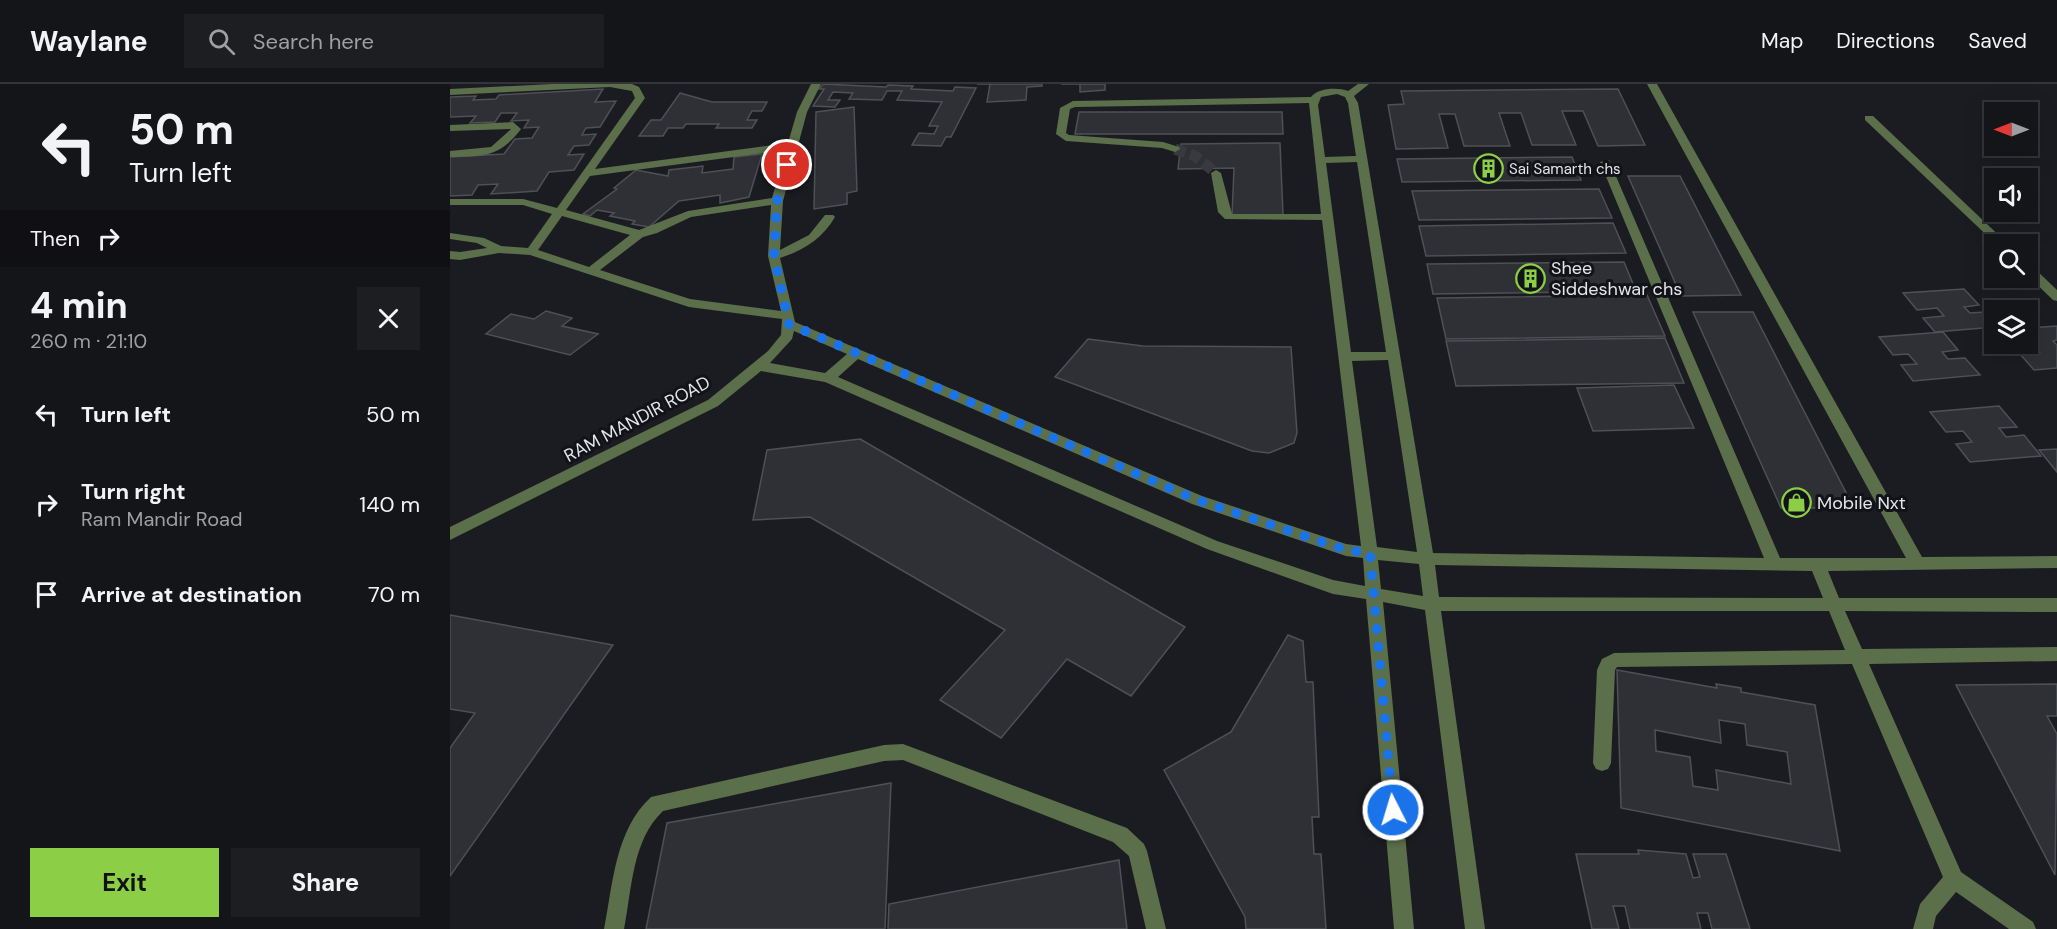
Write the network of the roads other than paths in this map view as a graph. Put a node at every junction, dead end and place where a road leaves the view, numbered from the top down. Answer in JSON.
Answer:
{"nodes":[{"id":1,"x":816,"y":84,"type":"edge"},
{"id":2,"x":1364,"y":84,"type":"edge"},
{"id":3,"x":1652,"y":84,"type":"edge"},
{"id":4,"x":450,"y":92,"type":"edge"},
{"id":5,"x":1349,"y":95,"type":"junction"},
{"id":6,"x":1313,"y":99,"type":"junction"},
{"id":7,"x":1869,"y":118,"type":"dead end"},
{"id":8,"x":450,"y":128,"type":"edge"},
{"id":9,"x":792,"y":146,"type":"junction"},
{"id":10,"x":1175,"y":149,"type":"tunnel mouth"},
{"id":11,"x":450,"y":154,"type":"edge"},
{"id":12,"x":1361,"y":159,"type":"junction"},
{"id":13,"x":1320,"y":160,"type":"junction"},
{"id":14,"x":1605,"y":162,"type":"dead end"},
{"id":15,"x":588,"y":173,"type":"junction"},
{"id":16,"x":1216,"y":173,"type":"tunnel mouth"},
{"id":17,"x":777,"y":201,"type":"junction"},
{"id":18,"x":450,"y":202,"type":"edge"},
{"id":19,"x":560,"y":213,"type":"junction"},
{"id":20,"x":830,"y":217,"type":"dead end"},
{"id":21,"x":1327,"y":217,"type":"junction"},
{"id":22,"x":639,"y":234,"type":"junction"},
{"id":23,"x":1991,"y":234,"type":"edge"},
{"id":24,"x":450,"y":236,"type":"edge"},
{"id":25,"x":499,"y":249,"type":"junction"},
{"id":26,"x":531,"y":252,"type":"junction"},
{"id":27,"x":450,"y":255,"type":"edge"},
{"id":28,"x":774,"y":256,"type":"junction"},
{"id":29,"x":592,"y":270,"type":"junction"},
{"id":30,"x":2038,"y":279,"type":"edge"},
{"id":31,"x":2057,"y":297,"type":"edge"},
{"id":32,"x":789,"y":320,"type":"junction"},
{"id":33,"x":856,"y":353,"type":"junction"},
{"id":34,"x":1393,"y":356,"type":"junction"},
{"id":35,"x":1344,"y":357,"type":"junction"},
{"id":36,"x":759,"y":366,"type":"junction"},
{"id":37,"x":828,"y":378,"type":"junction"},
{"id":38,"x":450,"y":534,"type":"edge"},
{"id":39,"x":1370,"y":553,"type":"junction"},
{"id":40,"x":1426,"y":559,"type":"junction"},
{"id":41,"x":2057,"y":562,"type":"edge"},
{"id":42,"x":1917,"y":563,"type":"junction"},
{"id":43,"x":1775,"y":565,"type":"junction"},
{"id":44,"x":1816,"y":565,"type":"junction"},
{"id":45,"x":1374,"y":596,"type":"junction"},
{"id":46,"x":1431,"y":604,"type":"junction"},
{"id":47,"x":1834,"y":605,"type":"junction"},
{"id":48,"x":2057,"y":605,"type":"edge"},
{"id":49,"x":2057,"y":654,"type":"edge"},
{"id":50,"x":1856,"y":657,"type":"junction"},
{"id":51,"x":1602,"y":762,"type":"dead end"},
{"id":52,"x":1954,"y":879,"type":"junction"},
{"id":53,"x":614,"y":929,"type":"edge"},
{"id":54,"x":1156,"y":929,"type":"edge"},
{"id":55,"x":1404,"y":929,"type":"edge"},
{"id":56,"x":1475,"y":929,"type":"edge"},
{"id":57,"x":1923,"y":929,"type":"edge"},
{"id":58,"x":2026,"y":929,"type":"edge"}],
"edges":[{"from":1,"to":9,"type":"street"},
{"from":2,"to":5,"type":"street"},
{"from":3,"to":42,"type":"street"},
{"from":4,"to":15,"type":"street"},
{"from":5,"to":6,"type":"street"},
{"from":5,"to":12,"type":"street"},
{"from":6,"to":10,"type":"street"},
{"from":6,"to":13,"type":"street"},
{"from":7,"to":23,"type":"street"},
{"from":8,"to":11,"type":"street"},
{"from":9,"to":15,"type":"street"},
{"from":9,"to":17,"type":"street"},
{"from":12,"to":13,"type":"street"},
{"from":12,"to":34,"type":"street"},
{"from":13,"to":21,"type":"street"},
{"from":14,"to":43,"type":"street"},
{"from":15,"to":19,"type":"street"},
{"from":16,"to":21,"type":"street"},
{"from":17,"to":22,"type":"street"},
{"from":17,"to":28,"type":"street"},
{"from":18,"to":19,"type":"street"},
{"from":19,"to":22,"type":"street"},
{"from":19,"to":26,"type":"street"},
{"from":20,"to":28,"type":"street"},
{"from":21,"to":35,"type":"street"},
{"from":22,"to":29,"type":"street"},
{"from":24,"to":25,"type":"street"},
{"from":25,"to":26,"type":"street"},
{"from":25,"to":27,"type":"street"},
{"from":26,"to":29,"type":"street"},
{"from":28,"to":32,"type":"street"},
{"from":29,"to":32,"type":"street"},
{"from":30,"to":31,"type":"street"},
{"from":32,"to":33,"type":"street"},
{"from":32,"to":36,"type":"street","name":"RAM MANDIR ROAD"},
{"from":33,"to":37,"type":"street"},
{"from":33,"to":39,"type":"street"},
{"from":34,"to":35,"type":"street"},
{"from":34,"to":40,"type":"street"},
{"from":35,"to":39,"type":"street"},
{"from":36,"to":37,"type":"street"},
{"from":36,"to":38,"type":"street","name":"RAM MANDIR ROAD"},
{"from":37,"to":45,"type":"street"},
{"from":39,"to":40,"type":"street"},
{"from":39,"to":45,"type":"street"},
{"from":40,"to":43,"type":"street"},
{"from":40,"to":46,"type":"street"},
{"from":41,"to":42,"type":"street"},
{"from":42,"to":44,"type":"street"},
{"from":43,"to":44,"type":"street"},
{"from":44,"to":47,"type":"street"},
{"from":45,"to":46,"type":"street"},
{"from":45,"to":55,"type":"street"},
{"from":46,"to":47,"type":"street"},
{"from":46,"to":56,"type":"street"},
{"from":47,"to":48,"type":"street"},
{"from":47,"to":50,"type":"street"},
{"from":49,"to":50,"type":"street"},
{"from":50,"to":51,"type":"street"},
{"from":50,"to":52,"type":"street"},
{"from":52,"to":57,"type":"street"},
{"from":52,"to":58,"type":"street"},
{"from":53,"to":54,"type":"street"}]}
